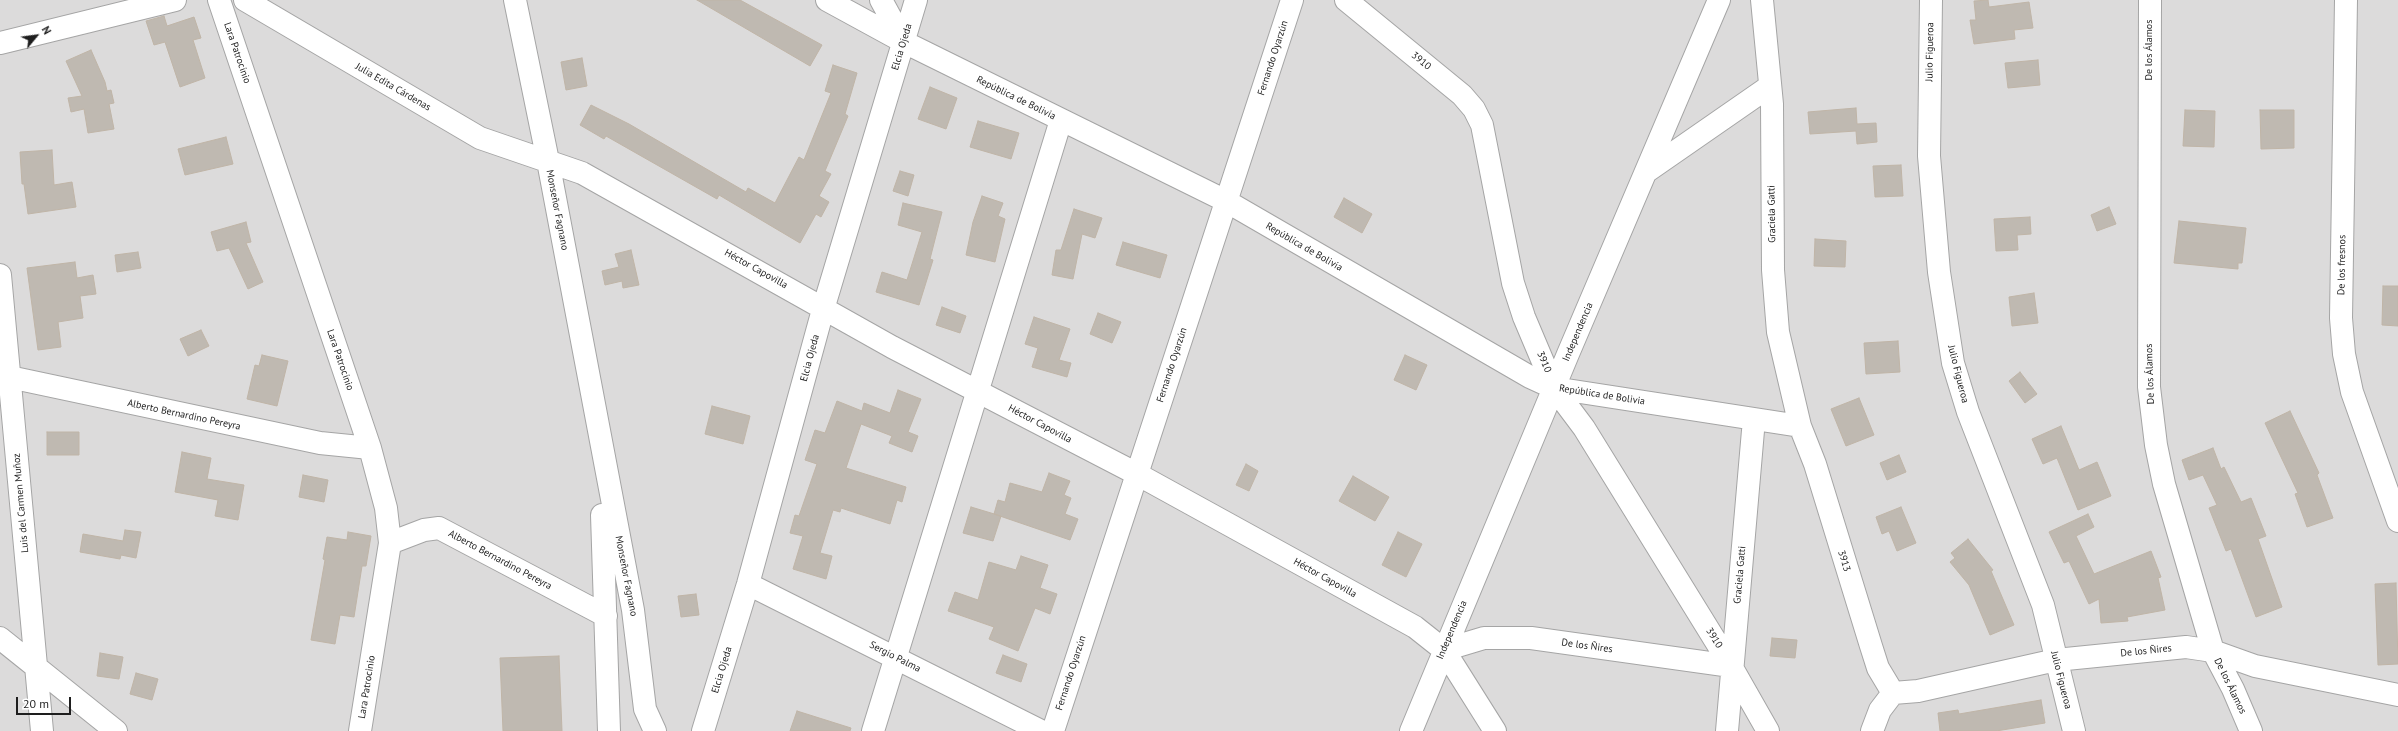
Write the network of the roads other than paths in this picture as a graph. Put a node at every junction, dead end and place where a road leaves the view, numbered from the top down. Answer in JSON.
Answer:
{"nodes":[{"id":1,"x":175,"y":0,"type":"edge"},
{"id":2,"x":219,"y":0,"type":"edge"},
{"id":3,"x":244,"y":0,"type":"edge"},
{"id":4,"x":515,"y":0,"type":"edge"},
{"id":5,"x":827,"y":0,"type":"edge"},
{"id":6,"x":882,"y":0,"type":"edge"},
{"id":7,"x":916,"y":0,"type":"edge"},
{"id":8,"x":1292,"y":0,"type":"edge"},
{"id":9,"x":1346,"y":0,"type":"edge"},
{"id":10,"x":1719,"y":0,"type":"edge"},
{"id":11,"x":1762,"y":0,"type":"edge"},
{"id":12,"x":1931,"y":0,"type":"edge"},
{"id":13,"x":2150,"y":0,"type":"edge"},
{"id":14,"x":2346,"y":0,"type":"edge"},
{"id":15,"x":904,"y":42,"type":"junction"},
{"id":16,"x":0,"y":43,"type":"edge"},
{"id":17,"x":1770,"y":86,"type":"junction"},
{"id":18,"x":1061,"y":120,"type":"junction"},
{"id":19,"x":548,"y":161,"type":"junction"},
{"id":20,"x":1646,"y":172,"type":"junction"},
{"id":21,"x":1226,"y":202,"type":"junction"},
{"id":22,"x":0,"y":275,"type":"edge"},
{"id":23,"x":824,"y":306,"type":"junction"},
{"id":24,"x":5,"y":377,"type":"edge"},
{"id":25,"x":1554,"y":388,"type":"junction"},
{"id":26,"x":978,"y":391,"type":"junction"},
{"id":27,"x":1754,"y":419,"type":"junction"},
{"id":28,"x":596,"y":420,"type":"junction"},
{"id":29,"x":1800,"y":426,"type":"junction"},
{"id":30,"x":370,"y":448,"type":"junction"},
{"id":31,"x":1136,"y":474,"type":"junction"},
{"id":32,"x":2398,"y":521,"type":"edge"},
{"id":33,"x":390,"y":543,"type":"junction"},
{"id":34,"x":748,"y":584,"type":"junction"},
{"id":35,"x":606,"y":616,"type":"junction"},
{"id":36,"x":0,"y":638,"type":"edge"},
{"id":37,"x":1444,"y":650,"type":"junction"},
{"id":38,"x":2213,"y":652,"type":"junction"},
{"id":39,"x":896,"y":658,"type":"junction"},
{"id":40,"x":2056,"y":660,"type":"junction"},
{"id":41,"x":35,"y":666,"type":"junction"},
{"id":42,"x":1731,"y":666,"type":"junction"},
{"id":43,"x":1893,"y":693,"type":"junction"},
{"id":44,"x":2398,"y":695,"type":"edge"},
{"id":45,"x":705,"y":724,"type":"edge"},
{"id":46,"x":42,"y":731,"type":"edge"},
{"id":47,"x":116,"y":731,"type":"edge"},
{"id":48,"x":360,"y":731,"type":"edge"},
{"id":49,"x":609,"y":731,"type":"edge"},
{"id":50,"x":655,"y":731,"type":"edge"},
{"id":51,"x":691,"y":731,"type":"edge"},
{"id":52,"x":873,"y":731,"type":"edge"},
{"id":53,"x":1041,"y":731,"type":"edge"},
{"id":54,"x":1052,"y":731,"type":"edge"},
{"id":55,"x":1411,"y":731,"type":"edge"},
{"id":56,"x":1495,"y":731,"type":"edge"},
{"id":57,"x":1727,"y":731,"type":"edge"},
{"id":58,"x":1768,"y":731,"type":"edge"},
{"id":59,"x":1872,"y":731,"type":"edge"},
{"id":60,"x":2074,"y":731,"type":"edge"},
{"id":61,"x":2251,"y":731,"type":"edge"}],
"edges":[{"from":1,"to":16,"type":"street"},
{"from":2,"to":30,"type":"street","name":"Lara Patrocinio"},
{"from":3,"to":19,"type":"street","name":"Julia Edita Cárdenas"},
{"from":4,"to":19,"type":"street","name":"Monseñor Fagnano"},
{"from":5,"to":15,"type":"street","name":"República de Bolivia"},
{"from":6,"to":15,"type":"street"},
{"from":7,"to":15,"type":"street","name":"Elcia Ojeda"},
{"from":8,"to":21,"type":"street","name":"Fernando Oyarzún"},
{"from":9,"to":25,"type":"street","name":"3910"},
{"from":10,"to":20,"type":"street","name":"Independencia"},
{"from":11,"to":17,"type":"street","name":"Graciela Gatti"},
{"from":12,"to":40,"type":"street","name":"Julio Figueroa"},
{"from":13,"to":38,"type":"street","name":"De los Álamos"},
{"from":14,"to":32,"type":"street","name":"De los fresnos"},
{"from":15,"to":18,"type":"street","name":"República de Bolivia"},
{"from":15,"to":23,"type":"street","name":"Elcia Ojeda"},
{"from":17,"to":20,"type":"street"},
{"from":17,"to":29,"type":"street","name":"Graciela Gatti"},
{"from":18,"to":21,"type":"street","name":"República de Bolivia"},
{"from":18,"to":26,"type":"street"},
{"from":19,"to":23,"type":"street","name":"Héctor Capovilla"},
{"from":19,"to":28,"type":"street","name":"Monseñor Fagnano"},
{"from":20,"to":25,"type":"street","name":"Independencia"},
{"from":21,"to":25,"type":"street","name":"República de Bolivia"},
{"from":21,"to":31,"type":"street","name":"Fernando Oyarzún"},
{"from":22,"to":24,"type":"street","name":"Luis del Carmen Muñoz"},
{"from":23,"to":26,"type":"street","name":"Héctor Capovilla"},
{"from":23,"to":34,"type":"street","name":"Elcia Ojeda"},
{"from":24,"to":30,"type":"street","name":"Alberto Bernardino Pereyra"},
{"from":24,"to":41,"type":"street","name":"Luis del Carmen Muñoz"},
{"from":25,"to":27,"type":"street","name":"República de Bolivia"},
{"from":25,"to":37,"type":"street","name":"Independencia"},
{"from":25,"to":42,"type":"street","name":"3910"},
{"from":26,"to":31,"type":"street","name":"Héctor Capovilla"},
{"from":26,"to":39,"type":"street"},
{"from":27,"to":29,"type":"street","name":"República de Bolivia"},
{"from":27,"to":42,"type":"street","name":"Graciela Gatti"},
{"from":28,"to":35,"type":"street","name":"Monseñor Fagnano"},
{"from":28,"to":50,"type":"street","name":"Monseñor Fagnano"},
{"from":29,"to":43,"type":"street","name":"3913"},
{"from":30,"to":33,"type":"street","name":"Lara Patrocinio"},
{"from":31,"to":37,"type":"street","name":"Héctor Capovilla"},
{"from":31,"to":54,"type":"street","name":"Fernando Oyarzún"},
{"from":33,"to":35,"type":"street","name":"Alberto Bernardino Pereyra"},
{"from":33,"to":48,"type":"street","name":"Lara Patrocinio"},
{"from":34,"to":39,"type":"street","name":"Sergio Palma"},
{"from":34,"to":45,"type":"street","name":"Elcia Ojeda"},
{"from":35,"to":49,"type":"street","name":"Monseñor Fagnano"},
{"from":36,"to":41,"type":"street"},
{"from":37,"to":42,"type":"street","name":"De los Ñires"},
{"from":37,"to":55,"type":"street","name":"Independencia"},
{"from":37,"to":56,"type":"street","name":"Héctor Capovilla"},
{"from":38,"to":40,"type":"street","name":"De los Ñires"},
{"from":38,"to":44,"type":"street","name":"De los Ñires"},
{"from":38,"to":61,"type":"street","name":"De los Álamos"},
{"from":39,"to":52,"type":"street"},
{"from":39,"to":53,"type":"street","name":"Sergio Palma"},
{"from":40,"to":43,"type":"street","name":"De los Ñires"},
{"from":40,"to":60,"type":"street","name":"Julio Figueroa"},
{"from":41,"to":46,"type":"street","name":"Luis del Carmen Muñoz"},
{"from":41,"to":47,"type":"street"},
{"from":42,"to":57,"type":"street","name":"Graciela Gatti"},
{"from":42,"to":58,"type":"street","name":"3910"},
{"from":43,"to":59,"type":"street"},
{"from":45,"to":51,"type":"street","name":"Elcia Ojeda"}]}
